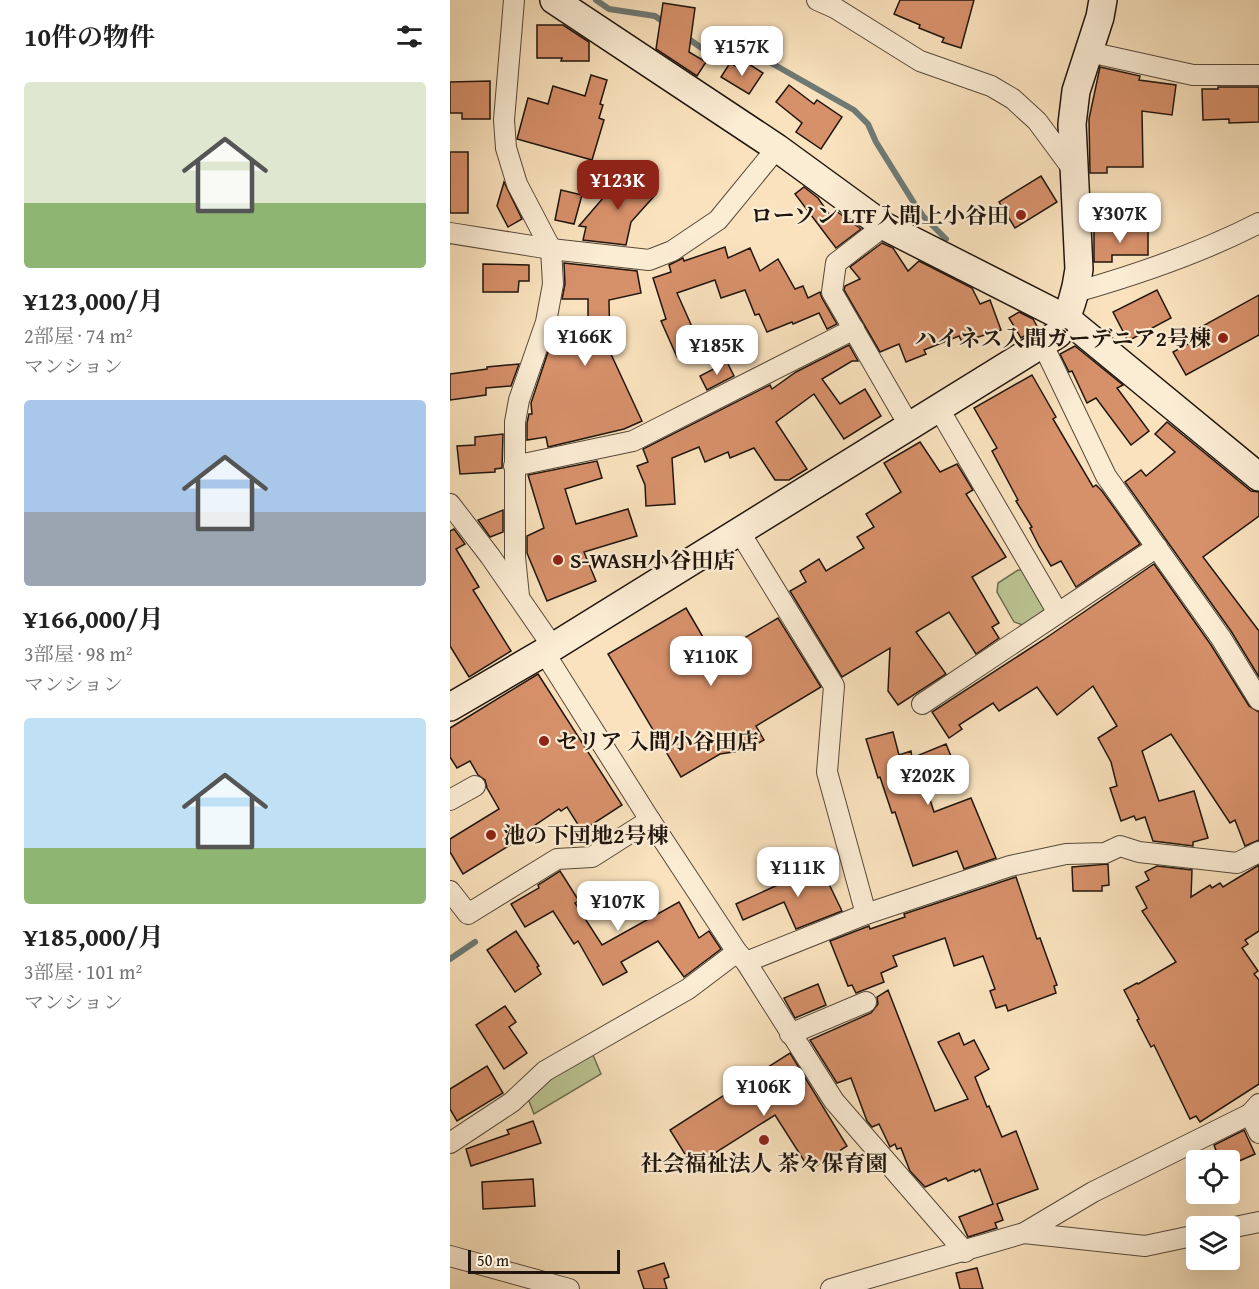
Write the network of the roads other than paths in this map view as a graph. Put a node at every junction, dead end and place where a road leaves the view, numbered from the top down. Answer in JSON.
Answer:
{"nodes":[{"id":1,"x":514,"y":0,"type":"edge"},
{"id":2,"x":554,"y":0,"type":"edge"},
{"id":3,"x":817,"y":0,"type":"edge"},
{"id":4,"x":1103,"y":0,"type":"edge"},
{"id":5,"x":1089,"y":52,"type":"junction"},
{"id":6,"x":1259,"y":75,"type":"edge"},
{"id":7,"x":777,"y":148,"type":"junction"},
{"id":8,"x":1074,"y":171,"type":"junction"},
{"id":9,"x":1259,"y":223,"type":"edge"},
{"id":10,"x":884,"y":226,"type":"junction"},
{"id":11,"x":450,"y":233,"type":"edge"},
{"id":12,"x":551,"y":249,"type":"junction"},
{"id":13,"x":1076,"y":292,"type":"junction"},
{"id":14,"x":1067,"y":320,"type":"junction"},
{"id":15,"x":854,"y":329,"type":"junction"},
{"id":16,"x":1043,"y":345,"type":"junction"},
{"id":17,"x":939,"y":409,"type":"junction"},
{"id":18,"x":910,"y":427,"type":"junction"},
{"id":19,"x":514,"y":466,"type":"junction"},
{"id":20,"x":1259,"y":477,"type":"edge"},
{"id":21,"x":450,"y":504,"type":"edge"},
{"id":22,"x":739,"y":531,"type":"junction"},
{"id":23,"x":1157,"y":548,"type":"junction"},
{"id":24,"x":519,"y":596,"type":"junction"},
{"id":25,"x":1058,"y":613,"type":"junction"},
{"id":26,"x":549,"y":649,"type":"junction"},
{"id":27,"x":1259,"y":700,"type":"edge"},
{"id":28,"x":922,"y":704,"type":"dead end"},
{"id":29,"x":450,"y":707,"type":"edge"},
{"id":30,"x":475,"y":786,"type":"dead end"},
{"id":31,"x":450,"y":800,"type":"edge"},
{"id":32,"x":650,"y":820,"type":"junction"},
{"id":33,"x":1259,"y":852,"type":"edge"},
{"id":34,"x":450,"y":891,"type":"edge"},
{"id":35,"x":866,"y":914,"type":"junction"},
{"id":36,"x":742,"y":957,"type":"junction"},
{"id":37,"x":866,"y":1002,"type":"dead end"},
{"id":38,"x":790,"y":1034,"type":"junction"},
{"id":39,"x":1254,"y":1109,"type":"edge"},
{"id":40,"x":1259,"y":1132,"type":"edge"},
{"id":41,"x":450,"y":1143,"type":"edge"},
{"id":42,"x":1259,"y":1222,"type":"edge"},
{"id":43,"x":1240,"y":1226,"type":"edge"},
{"id":44,"x":1023,"y":1233,"type":"junction"},
{"id":45,"x":1186,"y":1237,"type":"edge"},
{"id":46,"x":965,"y":1252,"type":"junction"},
{"id":47,"x":450,"y":1256,"type":"edge"},
{"id":48,"x":518,"y":1281,"type":"edge"},
{"id":49,"x":844,"y":1287,"type":"edge"},
{"id":50,"x":569,"y":1289,"type":"edge"}],
"edges":[{"from":1,"to":12,"type":"street"},
{"from":2,"to":7,"type":"street"},
{"from":3,"to":8,"type":"street"},
{"from":4,"to":5,"type":"street"},
{"from":5,"to":6,"type":"street"},
{"from":5,"to":8,"type":"street"},
{"from":7,"to":10,"type":"street"},
{"from":7,"to":12,"type":"street"},
{"from":8,"to":13,"type":"street"},
{"from":9,"to":13,"type":"street"},
{"from":10,"to":14,"type":"street"},
{"from":10,"to":15,"type":"street"},
{"from":11,"to":12,"type":"street"},
{"from":12,"to":19,"type":"street"},
{"from":13,"to":14,"type":"street"},
{"from":14,"to":16,"type":"street"},
{"from":14,"to":20,"type":"street"},
{"from":15,"to":18,"type":"street"},
{"from":15,"to":19,"type":"street"},
{"from":16,"to":17,"type":"street"},
{"from":16,"to":23,"type":"street"},
{"from":17,"to":18,"type":"street"},
{"from":17,"to":25,"type":"street"},
{"from":18,"to":22,"type":"street"},
{"from":19,"to":24,"type":"street"},
{"from":21,"to":24,"type":"street"},
{"from":22,"to":26,"type":"street"},
{"from":22,"to":35,"type":"street"},
{"from":23,"to":25,"type":"street"},
{"from":23,"to":27,"type":"street"},
{"from":24,"to":26,"type":"street"},
{"from":25,"to":28,"type":"street"},
{"from":26,"to":29,"type":"street"},
{"from":26,"to":32,"type":"street"},
{"from":30,"to":31,"type":"street"},
{"from":32,"to":34,"type":"street"},
{"from":32,"to":36,"type":"street"},
{"from":33,"to":35,"type":"street"},
{"from":35,"to":36,"type":"street"},
{"from":36,"to":38,"type":"street"},
{"from":36,"to":41,"type":"street"},
{"from":37,"to":38,"type":"street"},
{"from":38,"to":46,"type":"street"},
{"from":39,"to":40,"type":"street"},
{"from":39,"to":44,"type":"street"},
{"from":42,"to":43,"type":"street"},
{"from":44,"to":45,"type":"street"},
{"from":44,"to":46,"type":"street"},
{"from":46,"to":49,"type":"street"},
{"from":47,"to":48,"type":"street"},
{"from":48,"to":50,"type":"street"}]}
